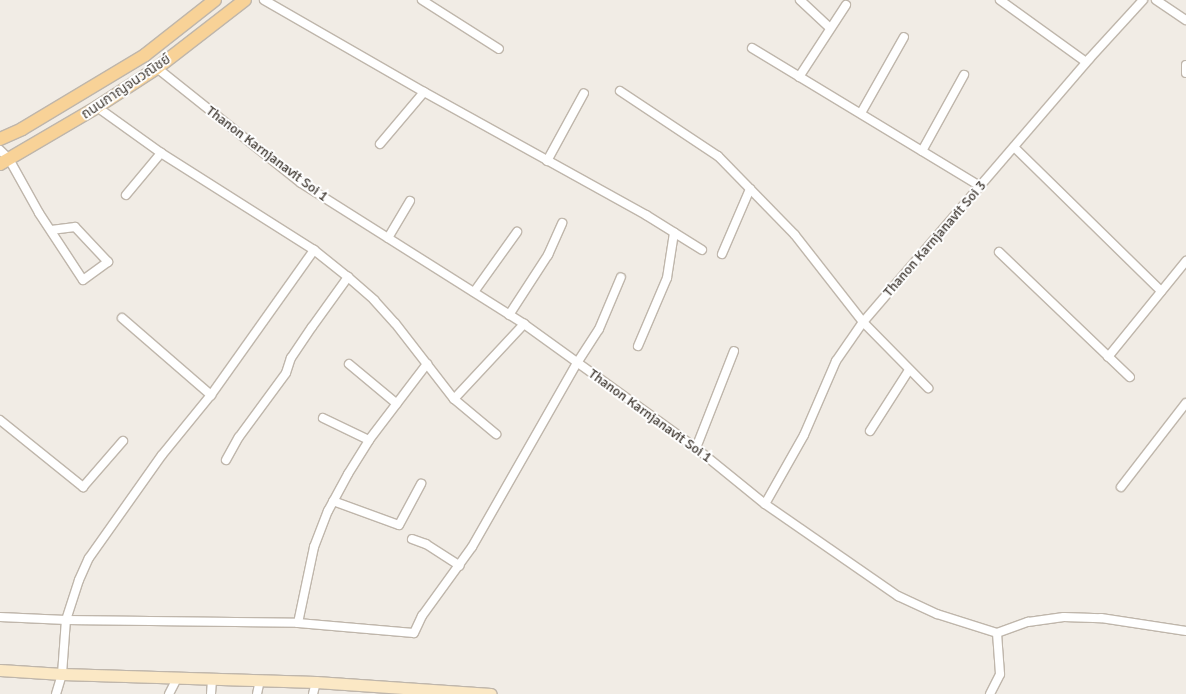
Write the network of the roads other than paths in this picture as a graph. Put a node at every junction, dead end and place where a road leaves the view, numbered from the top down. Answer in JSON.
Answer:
{"nodes":[{"id":1,"x":215,"y":0,"type":"edge"},
{"id":2,"x":245,"y":0,"type":"edge"},
{"id":3,"x":264,"y":0,"type":"edge"},
{"id":4,"x":422,"y":0,"type":"edge"},
{"id":5,"x":800,"y":0,"type":"edge"},
{"id":6,"x":1000,"y":0,"type":"edge"},
{"id":7,"x":1143,"y":0,"type":"edge"},
{"id":8,"x":1156,"y":0,"type":"edge"},
{"id":9,"x":846,"y":5,"type":"dead end"},
{"id":10,"x":1186,"y":20,"type":"edge"},
{"id":11,"x":830,"y":28,"type":"junction"},
{"id":12,"x":904,"y":37,"type":"dead end"},
{"id":13,"x":752,"y":48,"type":"dead end"},
{"id":14,"x":499,"y":49,"type":"dead end"},
{"id":15,"x":1086,"y":62,"type":"junction"},
{"id":16,"x":1186,"y":66,"type":"edge"},
{"id":17,"x":157,"y":68,"type":"junction"},
{"id":18,"x":1186,"y":72,"type":"edge"},
{"id":19,"x":964,"y":75,"type":"dead end"},
{"id":20,"x":799,"y":77,"type":"junction"},
{"id":21,"x":620,"y":91,"type":"dead end"},
{"id":22,"x":424,"y":92,"type":"junction"},
{"id":23,"x":584,"y":93,"type":"dead end"},
{"id":24,"x":97,"y":107,"type":"junction"},
{"id":25,"x":861,"y":113,"type":"junction"},
{"id":26,"x":0,"y":140,"type":"edge"},
{"id":27,"x":380,"y":144,"type":"dead end"},
{"id":28,"x":1014,"y":147,"type":"junction"},
{"id":29,"x":922,"y":151,"type":"junction"},
{"id":30,"x":161,"y":153,"type":"junction"},
{"id":31,"x":3,"y":158,"type":"edge"},
{"id":32,"x":547,"y":161,"type":"junction"},
{"id":33,"x":980,"y":186,"type":"junction"},
{"id":34,"x":750,"y":190,"type":"junction"},
{"id":35,"x":126,"y":195,"type":"dead end"},
{"id":36,"x":410,"y":202,"type":"dead end"},
{"id":37,"x":562,"y":223,"type":"dead end"},
{"id":38,"x":52,"y":230,"type":"junction"},
{"id":39,"x":517,"y":232,"type":"dead end"},
{"id":40,"x":674,"y":233,"type":"junction"},
{"id":41,"x":388,"y":238,"type":"junction"},
{"id":42,"x":314,"y":250,"type":"junction"},
{"id":43,"x":702,"y":250,"type":"dead end"},
{"id":44,"x":999,"y":252,"type":"dead end"},
{"id":45,"x":722,"y":254,"type":"dead end"},
{"id":46,"x":1186,"y":260,"type":"edge"},
{"id":47,"x":348,"y":277,"type":"junction"},
{"id":48,"x":621,"y":277,"type":"dead end"},
{"id":49,"x":1161,"y":291,"type":"junction"},
{"id":50,"x":474,"y":292,"type":"junction"},
{"id":51,"x":509,"y":315,"type":"junction"},
{"id":52,"x":122,"y":318,"type":"dead end"},
{"id":53,"x":863,"y":322,"type":"junction"},
{"id":54,"x":524,"y":324,"type":"junction"},
{"id":55,"x":638,"y":346,"type":"dead end"},
{"id":56,"x":734,"y":351,"type":"dead end"},
{"id":57,"x":1108,"y":357,"type":"junction"},
{"id":58,"x":577,"y":363,"type":"junction"},
{"id":59,"x":349,"y":364,"type":"dead end"},
{"id":60,"x":427,"y":364,"type":"junction"},
{"id":61,"x":909,"y":370,"type":"junction"},
{"id":62,"x":1130,"y":377,"type":"dead end"},
{"id":63,"x":928,"y":388,"type":"dead end"},
{"id":64,"x":211,"y":395,"type":"junction"},
{"id":65,"x":454,"y":398,"type":"junction"},
{"id":66,"x":1186,"y":403,"type":"edge"},
{"id":67,"x":397,"y":404,"type":"junction"},
{"id":68,"x":323,"y":418,"type":"dead end"},
{"id":69,"x":0,"y":420,"type":"edge"},
{"id":70,"x":870,"y":431,"type":"dead end"},
{"id":71,"x":496,"y":434,"type":"dead end"},
{"id":72,"x":369,"y":440,"type":"junction"},
{"id":73,"x":123,"y":441,"type":"dead end"},
{"id":74,"x":696,"y":448,"type":"junction"},
{"id":75,"x":226,"y":460,"type":"dead end"},
{"id":76,"x":422,"y":484,"type":"dead end"},
{"id":77,"x":1122,"y":487,"type":"dead end"},
{"id":78,"x":333,"y":501,"type":"junction"},
{"id":79,"x":766,"y":504,"type":"junction"},
{"id":80,"x":412,"y":539,"type":"dead end"},
{"id":81,"x":460,"y":566,"type":"junction"},
{"id":82,"x":0,"y":616,"type":"edge"},
{"id":83,"x":66,"y":620,"type":"junction"},
{"id":84,"x":298,"y":623,"type":"junction"},
{"id":85,"x":1186,"y":631,"type":"edge"},
{"id":86,"x":997,"y":633,"type":"junction"},
{"id":87,"x":0,"y":670,"type":"edge"},
{"id":88,"x":62,"y":674,"type":"junction"},
{"id":89,"x":177,"y":678,"type":"junction"},
{"id":90,"x":212,"y":679,"type":"junction"},
{"id":91,"x":260,"y":680,"type":"junction"},
{"id":92,"x":316,"y":682,"type":"junction"},
{"id":93,"x":416,"y":691,"type":"edge"},
{"id":94,"x":56,"y":694,"type":"edge"},
{"id":95,"x":169,"y":694,"type":"edge"},
{"id":96,"x":211,"y":694,"type":"edge"},
{"id":97,"x":257,"y":694,"type":"edge"},
{"id":98,"x":313,"y":694,"type":"edge"},
{"id":99,"x":492,"y":694,"type":"edge"},
{"id":100,"x":990,"y":694,"type":"edge"}],
"edges":[{"from":1,"to":26,"type":"main road","name":"ถนนกาญจนวณิชย์"},
{"from":2,"to":17,"type":"main road","name":"ถนนกาญจนวณิชย์"},
{"from":3,"to":22,"type":"street"},
{"from":4,"to":14,"type":"street"},
{"from":5,"to":11,"type":"street"},
{"from":6,"to":15,"type":"street"},
{"from":7,"to":15,"type":"street","name":"Thanon Karnjanavit Soi 3"},
{"from":8,"to":10,"type":"street"},
{"from":9,"to":11,"type":"street"},
{"from":11,"to":20,"type":"street"},
{"from":12,"to":25,"type":"street"},
{"from":13,"to":20,"type":"street"},
{"from":15,"to":28,"type":"street","name":"Thanon Karnjanavit Soi 3"},
{"from":16,"to":18,"type":"street"},
{"from":17,"to":24,"type":"main road","name":"ถนนกาญจนวณิชย์"},
{"from":17,"to":41,"type":"street","name":"Thanon Karnjanavit Soi 1"},
{"from":19,"to":29,"type":"street"},
{"from":20,"to":25,"type":"street"},
{"from":21,"to":34,"type":"street"},
{"from":22,"to":27,"type":"street"},
{"from":22,"to":32,"type":"street"},
{"from":23,"to":32,"type":"street"},
{"from":24,"to":30,"type":"street"},
{"from":24,"to":31,"type":"main road","name":"ถนนกาญจนวณิชย์"},
{"from":25,"to":29,"type":"street"},
{"from":28,"to":33,"type":"street","name":"Thanon Karnjanavit Soi 3"},
{"from":28,"to":49,"type":"street"},
{"from":29,"to":33,"type":"street"},
{"from":30,"to":35,"type":"street"},
{"from":30,"to":42,"type":"street"},
{"from":31,"to":38,"type":"street"},
{"from":32,"to":40,"type":"street"},
{"from":33,"to":53,"type":"street","name":"Thanon Karnjanavit Soi 3"},
{"from":34,"to":45,"type":"street"},
{"from":34,"to":53,"type":"street"},
{"from":36,"to":41,"type":"street"},
{"from":37,"to":51,"type":"street"},
{"from":38,"to":38,"type":"street"},
{"from":39,"to":50,"type":"street"},
{"from":40,"to":43,"type":"street"},
{"from":40,"to":55,"type":"street"},
{"from":41,"to":50,"type":"street","name":"Thanon Karnjanavit Soi 1"},
{"from":42,"to":47,"type":"street"},
{"from":42,"to":64,"type":"street"},
{"from":44,"to":57,"type":"street"},
{"from":46,"to":49,"type":"street"},
{"from":47,"to":60,"type":"street"},
{"from":47,"to":75,"type":"street"},
{"from":48,"to":58,"type":"street"},
{"from":49,"to":57,"type":"street"},
{"from":50,"to":51,"type":"street","name":"Thanon Karnjanavit Soi 1"},
{"from":51,"to":54,"type":"street","name":"Thanon Karnjanavit Soi 1"},
{"from":52,"to":64,"type":"street"},
{"from":53,"to":61,"type":"street"},
{"from":53,"to":79,"type":"street","name":"Thanon Karnjanavit Soi 3"},
{"from":54,"to":58,"type":"street","name":"Thanon Karnjanavit Soi 1"},
{"from":54,"to":65,"type":"street"},
{"from":56,"to":74,"type":"street"},
{"from":57,"to":62,"type":"street"},
{"from":58,"to":74,"type":"street","name":"Thanon Karnjanavit Soi 1"},
{"from":58,"to":81,"type":"street"},
{"from":59,"to":67,"type":"street"},
{"from":60,"to":65,"type":"street"},
{"from":60,"to":67,"type":"street"},
{"from":61,"to":63,"type":"street"},
{"from":61,"to":70,"type":"street"},
{"from":64,"to":83,"type":"street"},
{"from":65,"to":71,"type":"street"},
{"from":66,"to":77,"type":"street"},
{"from":67,"to":72,"type":"street"},
{"from":68,"to":72,"type":"street"},
{"from":69,"to":73,"type":"street"},
{"from":72,"to":78,"type":"street"},
{"from":74,"to":79,"type":"street","name":"Thanon Karnjanavit Soi 1"},
{"from":76,"to":78,"type":"street"},
{"from":78,"to":84,"type":"street"},
{"from":79,"to":86,"type":"street","name":"Thanon Karnjanavit Soi 1"},
{"from":80,"to":81,"type":"street"},
{"from":81,"to":84,"type":"street"},
{"from":82,"to":83,"type":"street"},
{"from":83,"to":84,"type":"street"},
{"from":83,"to":88,"type":"street"},
{"from":85,"to":86,"type":"street"},
{"from":86,"to":100,"type":"street"},
{"from":87,"to":88,"type":"street"},
{"from":88,"to":89,"type":"street"},
{"from":88,"to":94,"type":"street"},
{"from":89,"to":90,"type":"street"},
{"from":89,"to":95,"type":"street"},
{"from":90,"to":91,"type":"street"},
{"from":90,"to":96,"type":"street"},
{"from":91,"to":92,"type":"street"},
{"from":91,"to":97,"type":"street"},
{"from":92,"to":93,"type":"street"},
{"from":92,"to":98,"type":"street"},
{"from":93,"to":99,"type":"street"}]}
